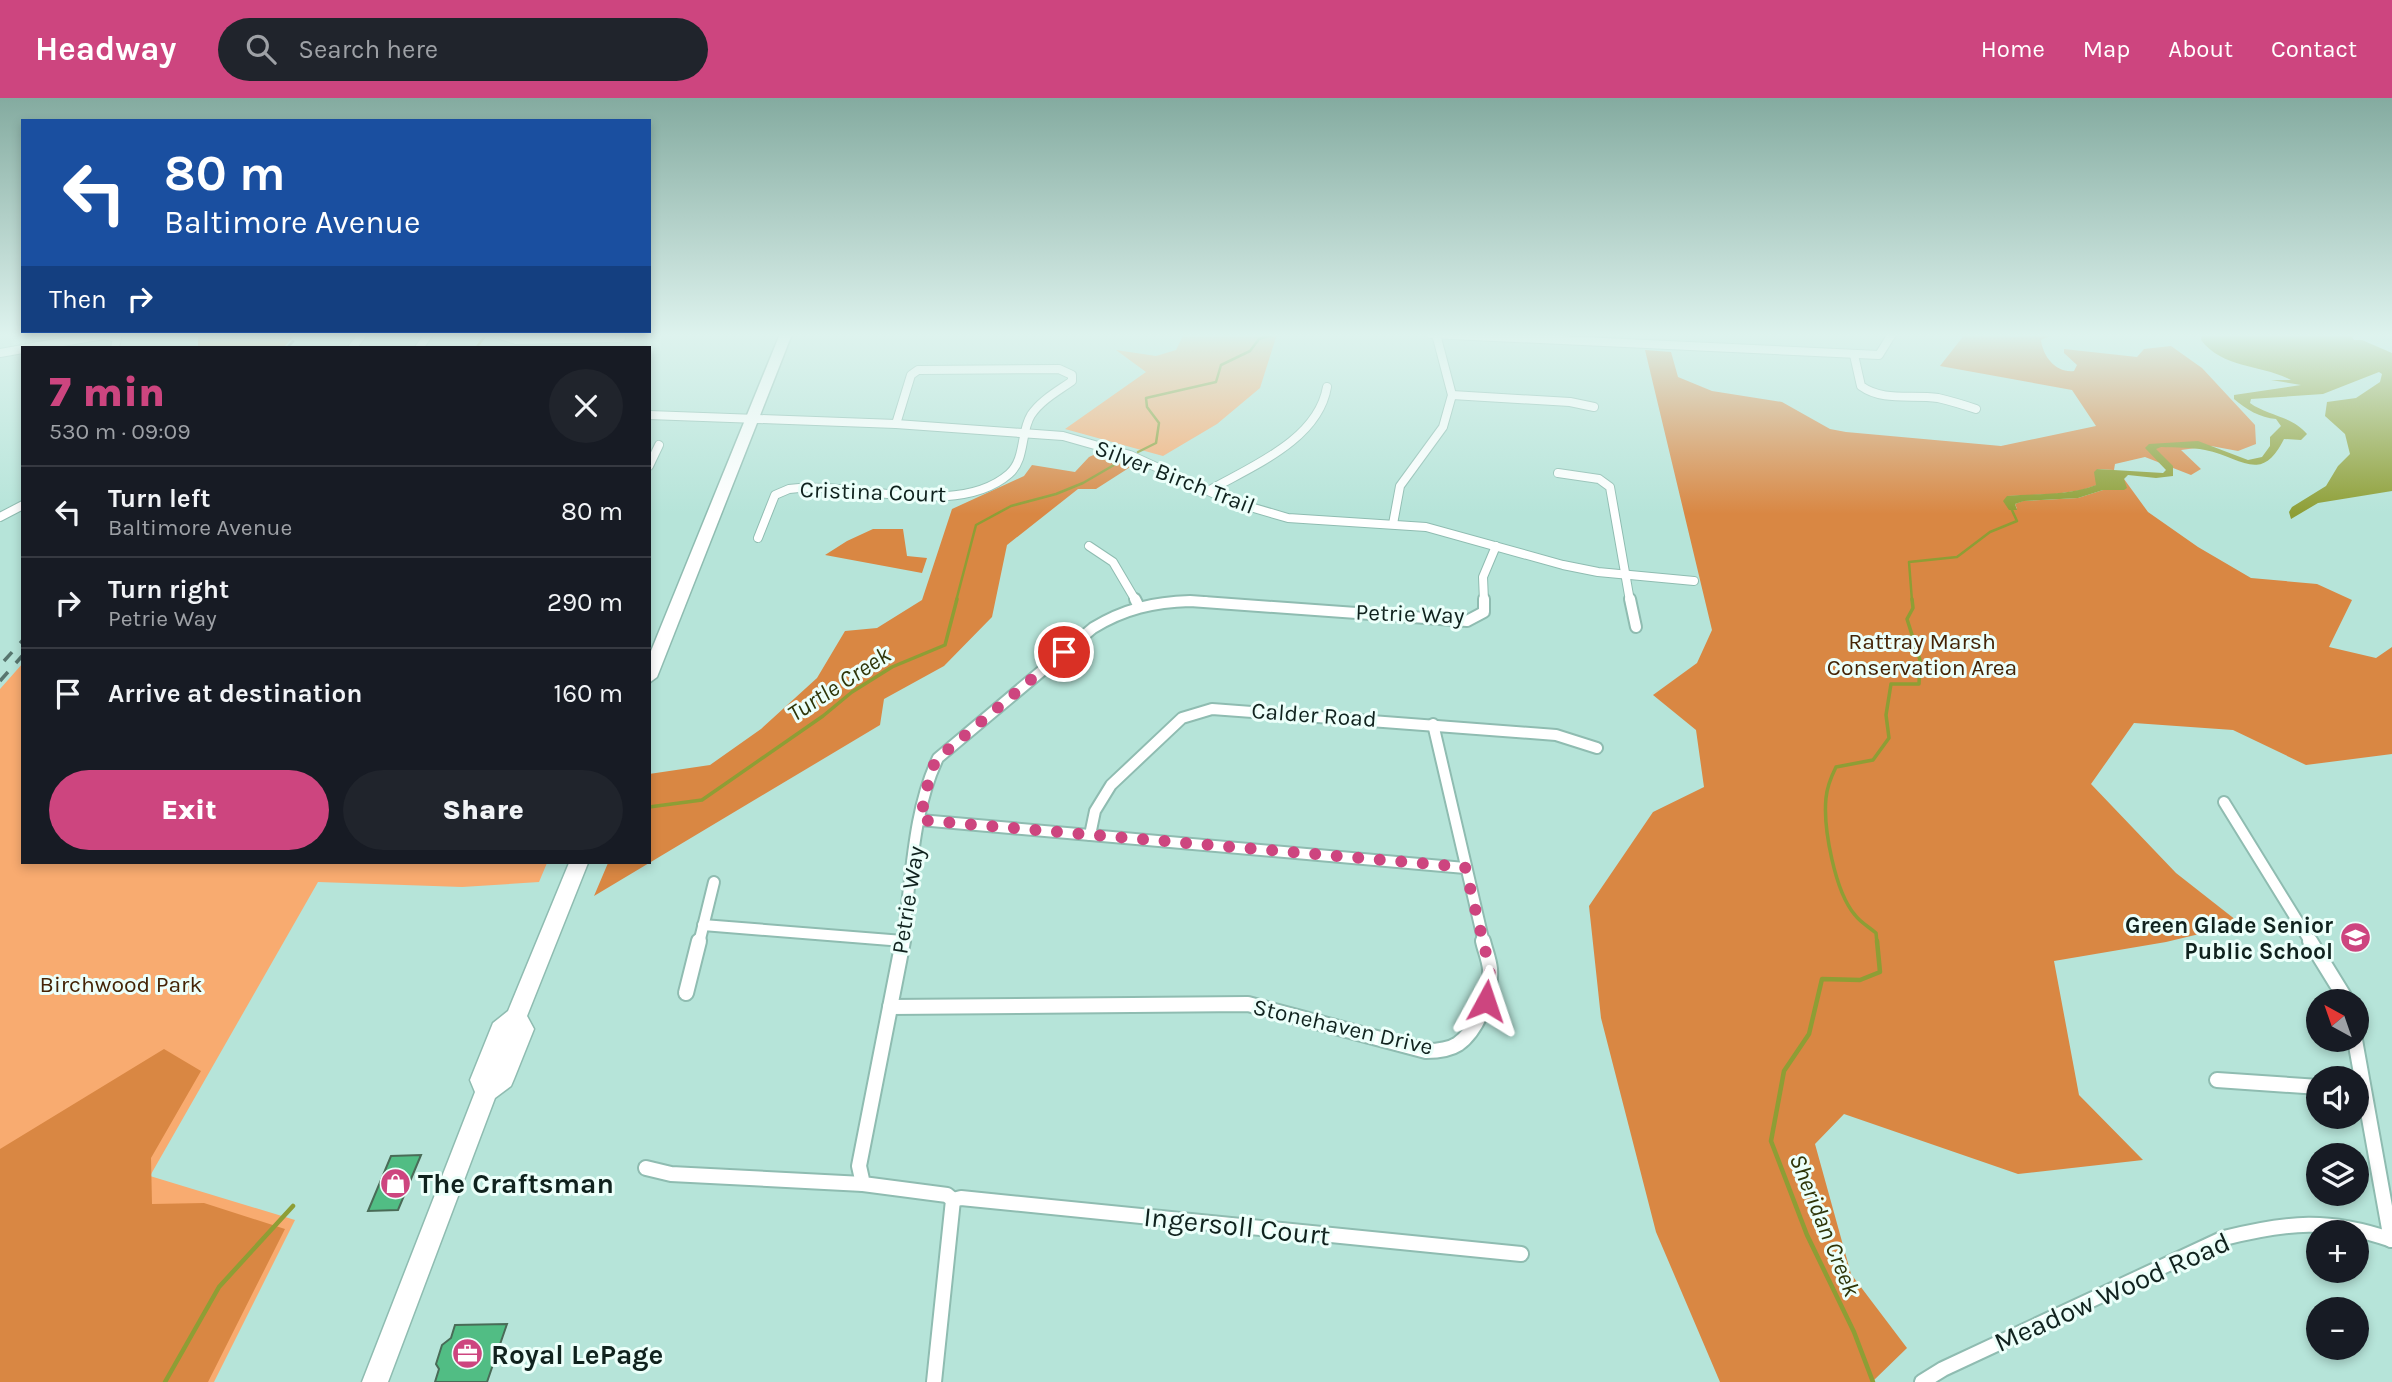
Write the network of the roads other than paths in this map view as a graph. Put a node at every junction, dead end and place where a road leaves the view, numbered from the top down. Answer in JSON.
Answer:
{"nodes":[{"id":1,"x":763,"y":394,"type":"edge"},
{"id":2,"x":905,"y":394,"type":"edge"},
{"id":3,"x":1053,"y":394,"type":"edge"},
{"id":4,"x":1328,"y":394,"type":"edge"},
{"id":5,"x":1878,"y":394,"type":"edge"},
{"id":6,"x":1452,"y":395,"type":"joint"},
{"id":7,"x":1594,"y":407,"type":"dead end"},
{"id":8,"x":1976,"y":409,"type":"dead end"},
{"id":9,"x":651,"y":415,"type":"edge"},
{"id":10,"x":754,"y":419,"type":"junction"},
{"id":11,"x":896,"y":424,"type":"junction"},
{"id":12,"x":1023,"y":431,"type":"junction"},
{"id":13,"x":659,"y":445,"type":"dead end"},
{"id":14,"x":651,"y":462,"type":"edge"},
{"id":15,"x":1558,"y":473,"type":"dead end"},
{"id":16,"x":1210,"y":491,"type":"junction"},
{"id":17,"x":21,"y":506,"type":"edge"},
{"id":18,"x":0,"y":517,"type":"edge"},
{"id":19,"x":1393,"y":524,"type":"junction"},
{"id":20,"x":758,"y":538,"type":"dead end"},
{"id":21,"x":1496,"y":546,"type":"junction"},
{"id":22,"x":1089,"y":547,"type":"dead end"},
{"id":23,"x":1624,"y":574,"type":"junction"},
{"id":24,"x":1694,"y":581,"type":"dead end"},
{"id":25,"x":1138,"y":605,"type":"junction"},
{"id":26,"x":1636,"y":627,"type":"dead end"},
{"id":27,"x":651,"y":672,"type":"edge"},
{"id":28,"x":1433,"y":724,"type":"junction"},
{"id":29,"x":1597,"y":748,"type":"dead end"},
{"id":30,"x":2224,"y":802,"type":"dead end"},
{"id":31,"x":920,"y":820,"type":"junction"},
{"id":32,"x":1090,"y":835,"type":"junction"},
{"id":33,"x":578,"y":864,"type":"edge"},
{"id":34,"x":1465,"y":867,"type":"junction"},
{"id":35,"x":714,"y":881,"type":"dead end"},
{"id":36,"x":703,"y":925,"type":"junction"},
{"id":37,"x":903,"y":941,"type":"junction"},
{"id":38,"x":2340,"y":989,"type":"edge"},
{"id":39,"x":686,"y":993,"type":"dead end"},
{"id":40,"x":890,"y":1007,"type":"junction"},
{"id":41,"x":2217,"y":1080,"type":"dead end"},
{"id":42,"x":2306,"y":1086,"type":"edge"},
{"id":43,"x":2369,"y":1128,"type":"edge"},
{"id":44,"x":646,"y":1168,"type":"dead end"},
{"id":45,"x":863,"y":1184,"type":"junction"},
{"id":46,"x":953,"y":1200,"type":"junction"},
{"id":47,"x":2392,"y":1240,"type":"edge"},
{"id":48,"x":1521,"y":1254,"type":"dead end"},
{"id":49,"x":1924,"y":1381,"type":"edge"},
{"id":50,"x":375,"y":1382,"type":"edge"},
{"id":51,"x":933,"y":1382,"type":"edge"}],
"edges":[{"from":1,"to":10,"type":"main road"},
{"from":2,"to":11,"type":"street"},
{"from":3,"to":12,"type":"street"},
{"from":4,"to":16,"type":"street"},
{"from":5,"to":8,"type":"street"},
{"from":6,"to":7,"type":"street"},
{"from":6,"to":19,"type":"street"},
{"from":9,"to":10,"type":"street","name":"Silver Birch Trail"},
{"from":10,"to":11,"type":"street","name":"Silver Birch Trail"},
{"from":10,"to":27,"type":"main road"},
{"from":11,"to":12,"type":"street","name":"Silver Birch Trail"},
{"from":12,"to":16,"type":"street","name":"Silver Birch Trail"},
{"from":12,"to":20,"type":"street","name":"Cristina Court"},
{"from":13,"to":14,"type":"street"},
{"from":15,"to":23,"type":"street"},
{"from":16,"to":19,"type":"street","name":"Silver Birch Trail"},
{"from":17,"to":18,"type":"street"},
{"from":19,"to":21,"type":"street","name":"Silver Birch Trail"},
{"from":21,"to":23,"type":"street","name":"Silver Birch Trail"},
{"from":21,"to":25,"type":"street","name":"Petrie Way"},
{"from":22,"to":25,"type":"street"},
{"from":23,"to":24,"type":"street","name":"Silver Birch Trail"},
{"from":23,"to":26,"type":"street"},
{"from":25,"to":31,"type":"street","name":"Petrie Way"},
{"from":28,"to":29,"type":"street","name":"Calder Road"},
{"from":28,"to":32,"type":"street","name":"Calder Road"},
{"from":28,"to":34,"type":"street","name":"Stonehaven Drive"},
{"from":30,"to":38,"type":"street"},
{"from":31,"to":32,"type":"street"},
{"from":31,"to":37,"type":"street","name":"Petrie Way"},
{"from":32,"to":34,"type":"street"},
{"from":33,"to":50,"type":"main road"},
{"from":34,"to":40,"type":"street","name":"Stonehaven Drive"},
{"from":35,"to":36,"type":"street"},
{"from":36,"to":37,"type":"street"},
{"from":36,"to":39,"type":"street"},
{"from":37,"to":40,"type":"street","name":"Petrie Way"},
{"from":40,"to":45,"type":"street","name":"Petrie Way"},
{"from":41,"to":42,"type":"street"},
{"from":43,"to":47,"type":"street"},
{"from":44,"to":45,"type":"street"},
{"from":45,"to":46,"type":"street"},
{"from":46,"to":48,"type":"street","name":"Ingersoll Court"},
{"from":46,"to":51,"type":"street"},
{"from":47,"to":49,"type":"street","name":"Meadow Wood Road"}]}
